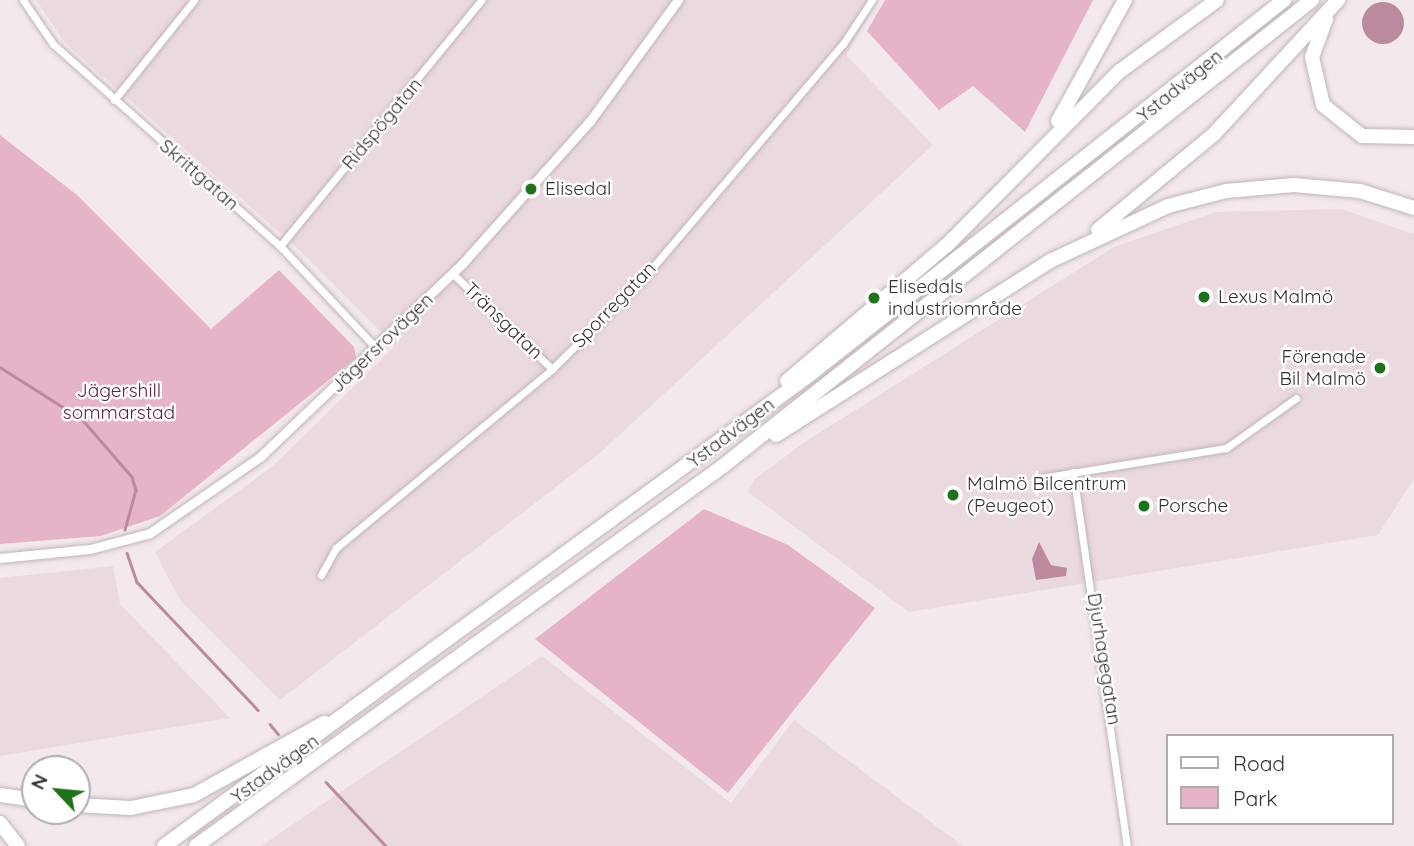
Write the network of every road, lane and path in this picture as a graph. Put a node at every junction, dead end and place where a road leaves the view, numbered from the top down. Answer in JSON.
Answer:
{"nodes":[{"id":1,"x":23,"y":0,"type":"edge"},
{"id":2,"x":194,"y":0,"type":"edge"},
{"id":3,"x":481,"y":0,"type":"edge"},
{"id":4,"x":678,"y":0,"type":"edge"},
{"id":5,"x":872,"y":0,"type":"edge"},
{"id":6,"x":1125,"y":0,"type":"edge"},
{"id":7,"x":1217,"y":0,"type":"edge"},
{"id":8,"x":1284,"y":0,"type":"edge"},
{"id":9,"x":1312,"y":0,"type":"edge"},
{"id":10,"x":1341,"y":0,"type":"edge"},
{"id":11,"x":114,"y":100,"type":"junction"},
{"id":12,"x":1414,"y":137,"type":"edge"},
{"id":13,"x":1028,"y":161,"type":"junction"},
{"id":14,"x":1414,"y":208,"type":"edge"},
{"id":15,"x":1080,"y":244,"type":"junction"},
{"id":16,"x":280,"y":246,"type":"junction"},
{"id":17,"x":453,"y":274,"type":"junction"},
{"id":18,"x":377,"y":349,"type":"junction"},
{"id":19,"x":552,"y":369,"type":"junction"},
{"id":20,"x":1297,"y":398,"type":"dead end"},
{"id":21,"x":723,"y":438,"type":"junction"},
{"id":22,"x":723,"y":466,"type":"junction"},
{"id":23,"x":1073,"y":472,"type":"junction"},
{"id":24,"x":1041,"y":478,"type":"dead end"},
{"id":25,"x":0,"y":558,"type":"edge"},
{"id":26,"x":321,"y":575,"type":"dead end"},
{"id":27,"x":431,"y":654,"type":"junction"},
{"id":28,"x":296,"y":780,"type":"junction"},
{"id":29,"x":0,"y":795,"type":"edge"},
{"id":30,"x":21,"y":798,"type":"edge"},
{"id":31,"x":91,"y":805,"type":"edge"},
{"id":32,"x":0,"y":823,"type":"edge"},
{"id":33,"x":18,"y":846,"type":"edge"},
{"id":34,"x":164,"y":846,"type":"edge"},
{"id":35,"x":196,"y":846,"type":"edge"},
{"id":36,"x":211,"y":846,"type":"edge"},
{"id":37,"x":1127,"y":846,"type":"edge"}],
"edges":[{"from":1,"to":11,"type":"street","name":"Skrittgatan"},
{"from":2,"to":11,"type":"street"},
{"from":3,"to":16,"type":"street","name":"Ridspögatan"},
{"from":4,"to":17,"type":"street","name":"Jägersrovägen"},
{"from":5,"to":19,"type":"street","name":"Sporregatan"},
{"from":6,"to":13,"type":"highway"},
{"from":7,"to":13,"type":"highway"},
{"from":8,"to":21,"type":"highway","name":"Ystadvägen"},
{"from":9,"to":22,"type":"highway","name":"Ystadvägen"},
{"from":10,"to":12,"type":"highway"},
{"from":10,"to":15,"type":"highway"},
{"from":11,"to":16,"type":"street","name":"Skrittgatan"},
{"from":13,"to":21,"type":"highway"},
{"from":14,"to":15,"type":"highway"},
{"from":15,"to":22,"type":"highway"},
{"from":16,"to":18,"type":"street","name":"Skrittgatan"},
{"from":17,"to":18,"type":"street","name":"Jägersrovägen"},
{"from":17,"to":19,"type":"street","name":"Tränsgatan"},
{"from":18,"to":25,"type":"street","name":"Jägersrovägen"},
{"from":19,"to":26,"type":"street","name":"Sporregatan"},
{"from":20,"to":23,"type":"street"},
{"from":21,"to":27,"type":"highway","name":"Ystadvägen"},
{"from":22,"to":28,"type":"highway","name":"Ystadvägen"},
{"from":23,"to":24,"type":"street"},
{"from":23,"to":37,"type":"street","name":"Djurhagegatan"},
{"from":27,"to":31,"type":"highway"},
{"from":27,"to":34,"type":"highway","name":"Ystadvägen"},
{"from":28,"to":35,"type":"highway","name":"Ystadvägen"},
{"from":28,"to":36,"type":"highway"},
{"from":29,"to":30,"type":"highway"},
{"from":32,"to":33,"type":"highway"}]}
